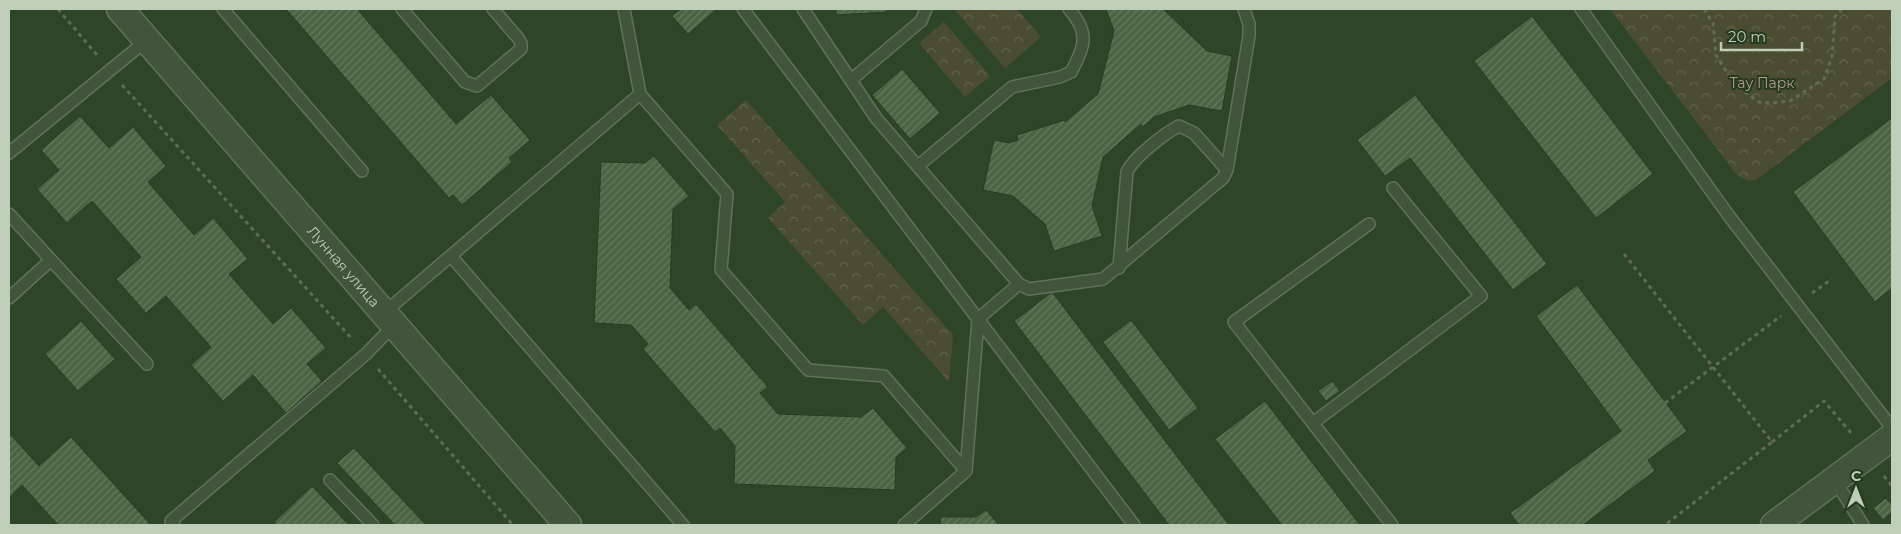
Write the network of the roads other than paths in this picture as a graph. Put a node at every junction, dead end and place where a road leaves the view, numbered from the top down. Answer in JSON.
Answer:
{"nodes":[{"id":1,"x":120,"y":9,"type":"edge"},
{"id":2,"x":223,"y":9,"type":"edge"},
{"id":3,"x":402,"y":9,"type":"edge"},
{"id":4,"x":493,"y":9,"type":"edge"},
{"id":5,"x":624,"y":9,"type":"edge"},
{"id":6,"x":743,"y":9,"type":"edge"},
{"id":7,"x":802,"y":9,"type":"edge"},
{"id":8,"x":926,"y":9,"type":"edge"},
{"id":9,"x":1068,"y":9,"type":"edge"},
{"id":10,"x":1244,"y":9,"type":"edge"},
{"id":11,"x":1581,"y":9,"type":"edge"},
{"id":12,"x":147,"y":40,"type":"junction"},
{"id":13,"x":851,"y":80,"type":"junction"},
{"id":14,"x":640,"y":94,"type":"junction"},
{"id":15,"x":9,"y":153,"type":"edge"},
{"id":16,"x":918,"y":166,"type":"junction"},
{"id":17,"x":362,"y":170,"type":"dead end"},
{"id":18,"x":1227,"y":170,"type":"junction"},
{"id":19,"x":1393,"y":188,"type":"dead end"},
{"id":20,"x":9,"y":214,"type":"edge"},
{"id":21,"x":1369,"y":224,"type":"dead end"},
{"id":22,"x":451,"y":256,"type":"junction"},
{"id":23,"x":51,"y":260,"type":"junction"},
{"id":24,"x":1120,"y":268,"type":"junction"},
{"id":25,"x":1019,"y":284,"type":"junction"},
{"id":26,"x":9,"y":298,"type":"edge"},
{"id":27,"x":390,"y":318,"type":"junction"},
{"id":28,"x":978,"y":319,"type":"junction"},
{"id":29,"x":147,"y":364,"type":"dead end"},
{"id":30,"x":1313,"y":423,"type":"junction"},
{"id":31,"x":1892,"y":428,"type":"edge"},
{"id":32,"x":1892,"y":437,"type":"edge"},
{"id":33,"x":966,"y":472,"type":"junction"},
{"id":34,"x":1834,"y":479,"type":"junction"},
{"id":35,"x":330,"y":480,"type":"dead end"},
{"id":36,"x":174,"y":525,"type":"edge"},
{"id":37,"x":372,"y":525,"type":"edge"},
{"id":38,"x":568,"y":525,"type":"edge"},
{"id":39,"x":683,"y":525,"type":"edge"},
{"id":40,"x":904,"y":525,"type":"edge"},
{"id":41,"x":1134,"y":525,"type":"edge"},
{"id":42,"x":1392,"y":525,"type":"edge"},
{"id":43,"x":1774,"y":525,"type":"edge"},
{"id":44,"x":1863,"y":525,"type":"edge"}],
"edges":[{"from":1,"to":12,"type":"street","name":"Лунная улица"},
{"from":2,"to":17,"type":"lane"},
{"from":3,"to":4,"type":"lane"},
{"from":5,"to":14,"type":"lane"},
{"from":6,"to":28,"type":"lane"},
{"from":7,"to":13,"type":"lane"},
{"from":8,"to":13,"type":"lane"},
{"from":9,"to":16,"type":"lane"},
{"from":10,"to":18,"type":"lane"},
{"from":11,"to":31,"type":"lane"},
{"from":12,"to":15,"type":"lane"},
{"from":12,"to":27,"type":"street","name":"Лунная улица"},
{"from":13,"to":16,"type":"lane"},
{"from":14,"to":22,"type":"lane"},
{"from":14,"to":33,"type":"lane"},
{"from":16,"to":25,"type":"lane"},
{"from":18,"to":24,"type":"lane"},
{"from":18,"to":24,"type":"lane"},
{"from":19,"to":30,"type":"lane"},
{"from":20,"to":23,"type":"lane"},
{"from":21,"to":30,"type":"lane"},
{"from":22,"to":27,"type":"lane"},
{"from":22,"to":39,"type":"lane"},
{"from":23,"to":26,"type":"lane"},
{"from":23,"to":29,"type":"lane"},
{"from":24,"to":25,"type":"lane"},
{"from":25,"to":28,"type":"lane"},
{"from":27,"to":36,"type":"lane"},
{"from":27,"to":38,"type":"street","name":"Лунная улица"},
{"from":28,"to":33,"type":"lane"},
{"from":28,"to":41,"type":"lane"},
{"from":30,"to":42,"type":"lane"},
{"from":32,"to":34,"type":"street"},
{"from":33,"to":40,"type":"lane"},
{"from":34,"to":43,"type":"street"},
{"from":34,"to":44,"type":"lane"},
{"from":35,"to":37,"type":"lane"}]}
